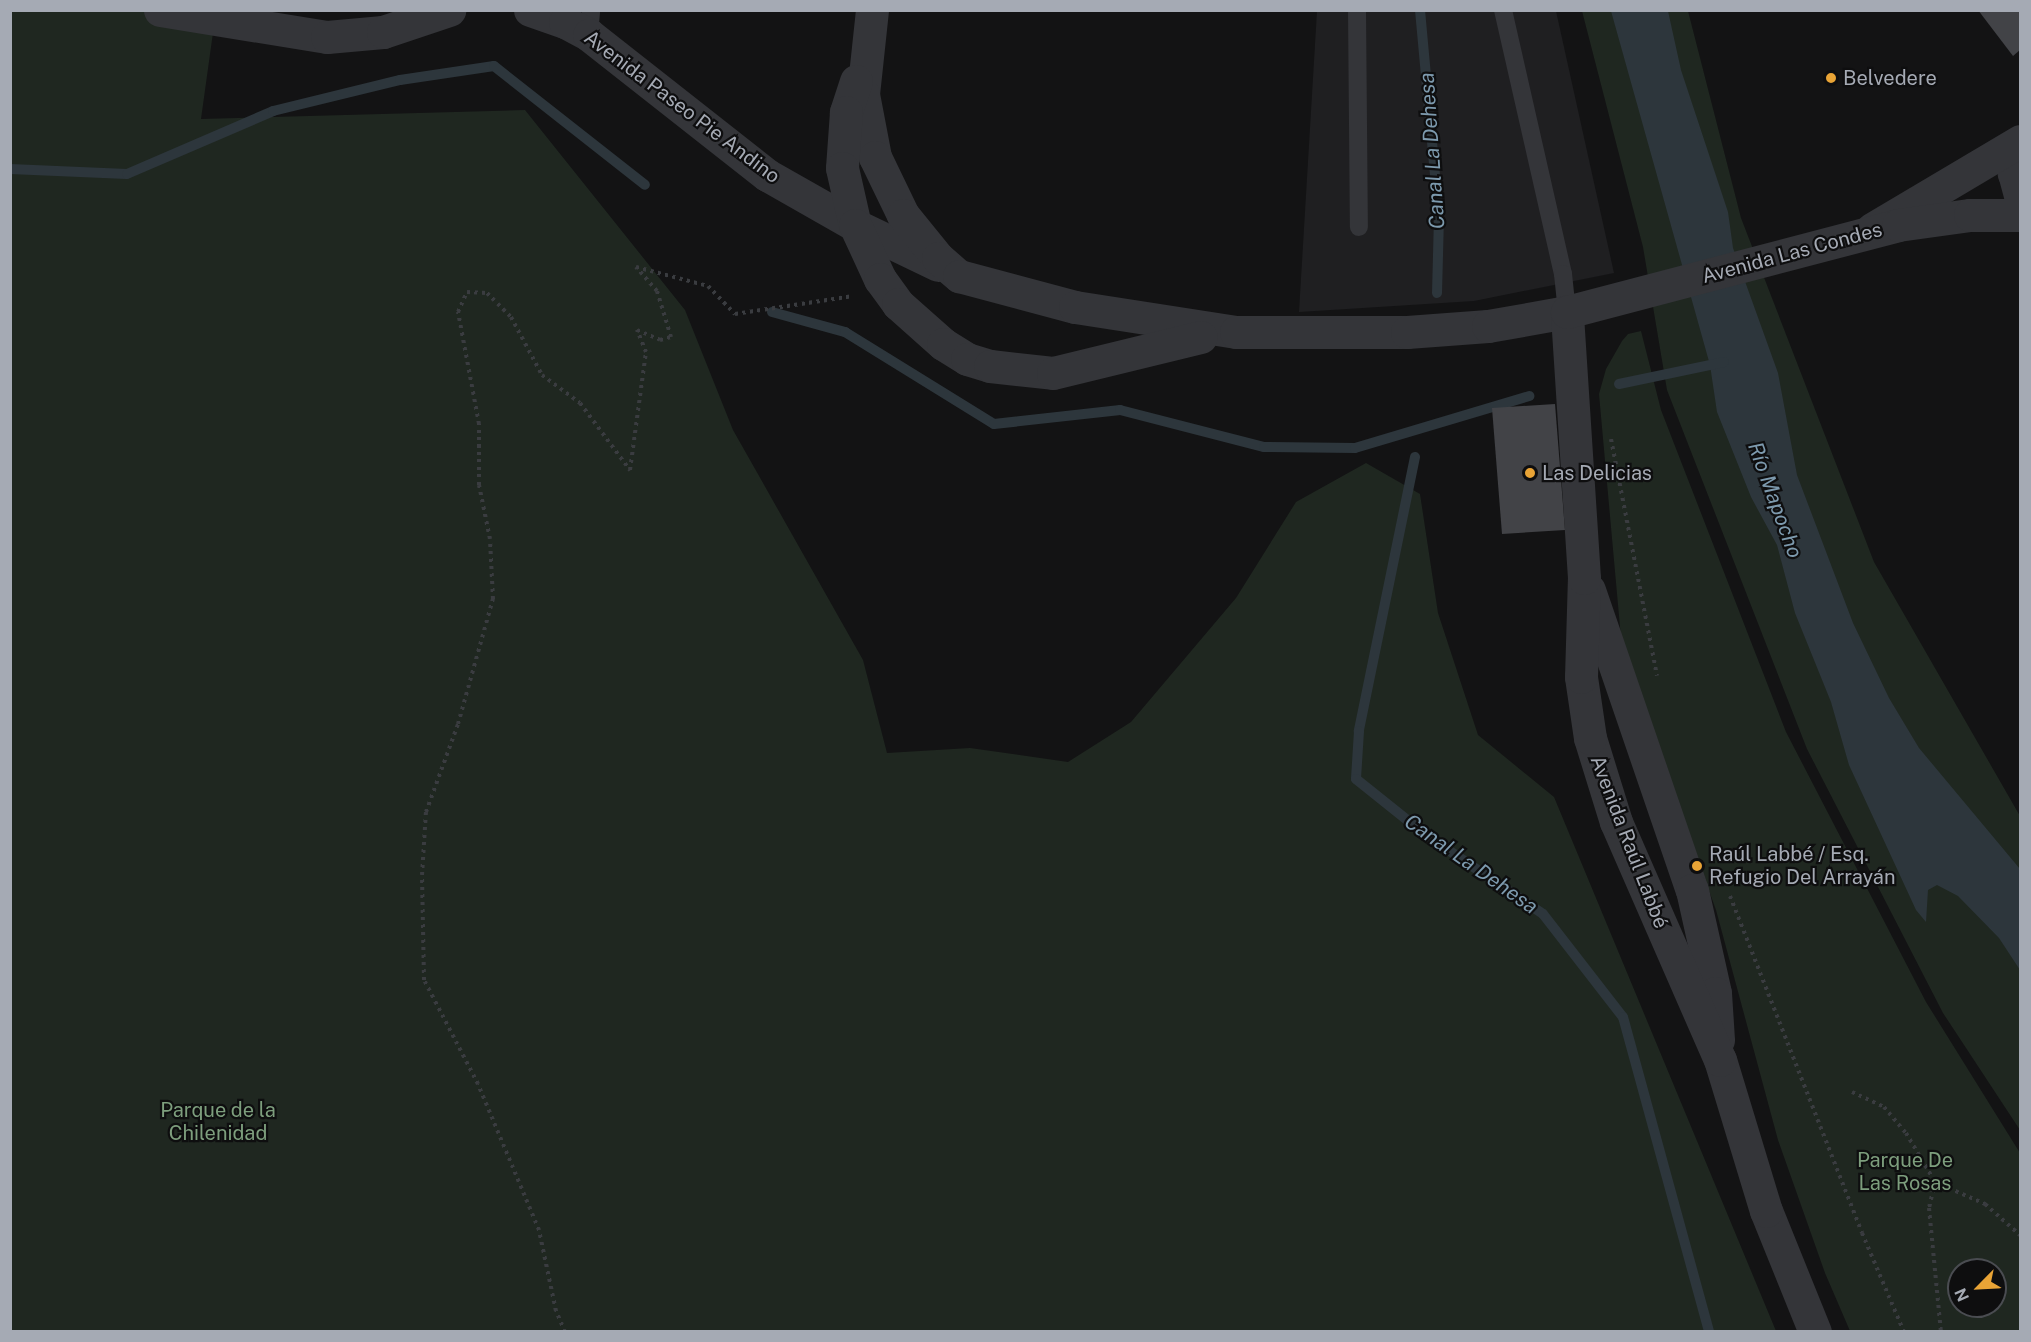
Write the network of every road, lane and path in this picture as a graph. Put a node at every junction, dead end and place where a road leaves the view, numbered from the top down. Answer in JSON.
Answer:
{"nodes":[{"id":1,"x":160,"y":10,"type":"edge"},
{"id":2,"x":449,"y":10,"type":"edge"},
{"id":3,"x":530,"y":10,"type":"edge"},
{"id":4,"x":872,"y":10,"type":"edge"},
{"id":5,"x":1357,"y":10,"type":"edge"},
{"id":6,"x":1503,"y":10,"type":"edge"},
{"id":7,"x":590,"y":23,"type":"edge"},
{"id":8,"x":864,"y":62,"type":"junction"},
{"id":9,"x":2020,"y":141,"type":"edge"},
{"id":10,"x":2020,"y":146,"type":"edge"},
{"id":11,"x":2020,"y":195,"type":"edge"},
{"id":12,"x":2020,"y":215,"type":"edge"},
{"id":13,"x":855,"y":225,"type":"junction"},
{"id":14,"x":1359,"y":227,"type":"dead end"},
{"id":15,"x":1862,"y":235,"type":"junction"},
{"id":16,"x":959,"y":276,"type":"junction"},
{"id":17,"x":880,"y":279,"type":"junction"},
{"id":18,"x":1567,"y":312,"type":"junction"},
{"id":19,"x":1236,"y":332,"type":"junction"},
{"id":20,"x":1609,"y":429,"type":"dead end"},
{"id":21,"x":1584,"y":578,"type":"junction"},
{"id":22,"x":1658,"y":681,"type":"dead end"},
{"id":23,"x":1655,"y":781,"type":"junction"},
{"id":24,"x":1605,"y":789,"type":"junction"},
{"id":25,"x":1728,"y":892,"type":"dead end"},
{"id":26,"x":1720,"y":1060,"type":"junction"},
{"id":27,"x":1852,"y":1092,"type":"dead end"},
{"id":28,"x":1935,"y":1182,"type":"junction"},
{"id":29,"x":2020,"y":1235,"type":"edge"},
{"id":30,"x":565,"y":1332,"type":"edge"},
{"id":31,"x":1815,"y":1332,"type":"edge"},
{"id":32,"x":1904,"y":1332,"type":"edge"},
{"id":33,"x":1941,"y":1332,"type":"edge"}],
"edges":[{"from":1,"to":2,"type":"street"},
{"from":3,"to":7,"type":"street","name":"Avenida Paseo Pie Andino"},
{"from":4,"to":8,"type":"street"},
{"from":5,"to":14,"type":"lane"},
{"from":6,"to":18,"type":"lane"},
{"from":7,"to":13,"type":"street","name":"Avenida Paseo Pie Andino"},
{"from":8,"to":13,"type":"street"},
{"from":8,"to":16,"type":"street"},
{"from":9,"to":15,"type":"street"},
{"from":10,"to":11,"type":"street"},
{"from":12,"to":15,"type":"street","name":"Avenida Las Condes"},
{"from":13,"to":16,"type":"street","name":"Avenida Paseo Pie Andino"},
{"from":13,"to":17,"type":"street"},
{"from":15,"to":18,"type":"street","name":"Avenida Las Condes"},
{"from":16,"to":19,"type":"street","name":"Avenida Paseo Pie Andino"},
{"from":17,"to":19,"type":"street"},
{"from":17,"to":30,"type":"path"},
{"from":18,"to":19,"type":"street","name":"Avenida Las Condes"},
{"from":18,"to":21,"type":"street","name":"Avenida Raúl Labbé"},
{"from":20,"to":22,"type":"path"},
{"from":21,"to":23,"type":"street","name":"Avenida Raúl Labbé"},
{"from":21,"to":24,"type":"street","name":"Avenida Raúl Labbé"},
{"from":23,"to":24,"type":"street"},
{"from":23,"to":26,"type":"street","name":"Avenida Raúl Labbé"},
{"from":24,"to":26,"type":"street","name":"Avenida Raúl Labbé"},
{"from":25,"to":32,"type":"path"},
{"from":26,"to":31,"type":"street","name":"Avenida Raúl Labbé"},
{"from":27,"to":28,"type":"path"},
{"from":28,"to":29,"type":"path"},
{"from":28,"to":33,"type":"path"}]}
